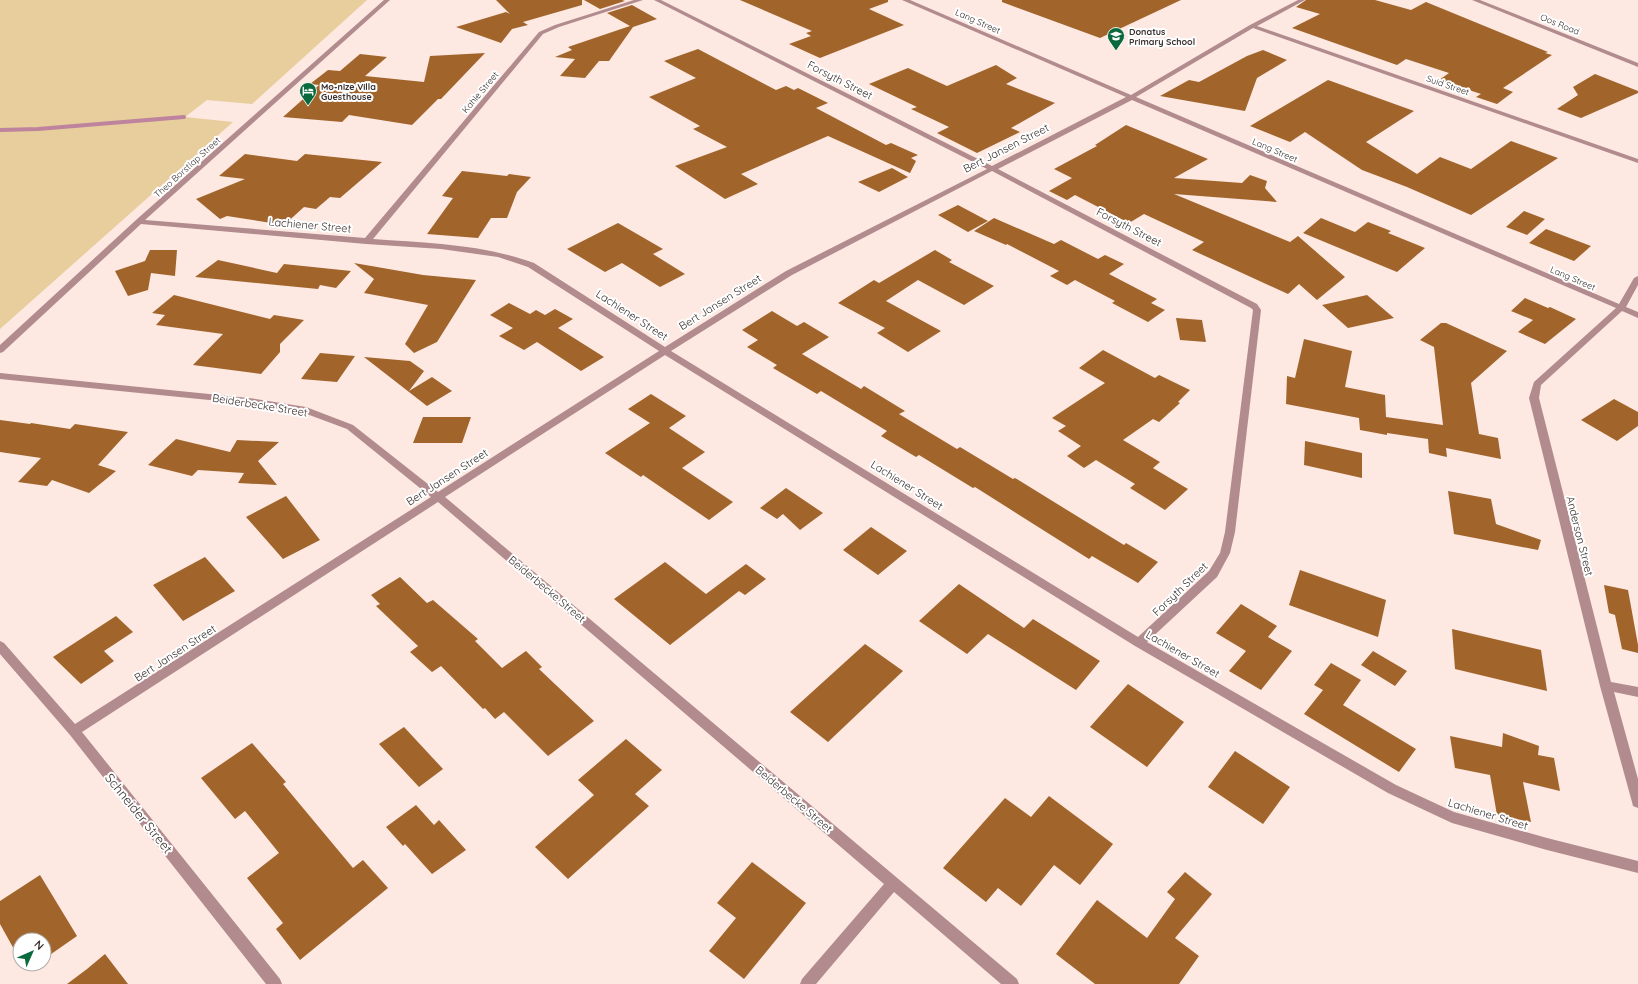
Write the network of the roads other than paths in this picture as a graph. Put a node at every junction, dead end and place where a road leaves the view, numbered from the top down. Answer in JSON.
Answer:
{"nodes":[{"id":1,"x":387,"y":0,"type":"edge"},
{"id":2,"x":640,"y":0,"type":"edge"},
{"id":3,"x":657,"y":0,"type":"edge"},
{"id":4,"x":905,"y":0,"type":"edge"},
{"id":5,"x":1302,"y":0,"type":"edge"},
{"id":6,"x":1475,"y":0,"type":"edge"},
{"id":7,"x":1252,"y":26,"type":"junction"},
{"id":8,"x":1638,"y":65,"type":"edge"},
{"id":9,"x":1130,"y":98,"type":"junction"},
{"id":10,"x":1638,"y":161,"type":"edge"},
{"id":11,"x":993,"y":169,"type":"junction"},
{"id":12,"x":139,"y":222,"type":"junction"},
{"id":13,"x":366,"y":242,"type":"junction"},
{"id":14,"x":1638,"y":278,"type":"edge"},
{"id":15,"x":1621,"y":308,"type":"junction"},
{"id":16,"x":1638,"y":315,"type":"edge"},
{"id":17,"x":0,"y":350,"type":"edge"},
{"id":18,"x":665,"y":351,"type":"junction"},
{"id":19,"x":0,"y":376,"type":"edge"},
{"id":20,"x":438,"y":497,"type":"junction"},
{"id":21,"x":1139,"y":643,"type":"junction"},
{"id":22,"x":0,"y":646,"type":"edge"},
{"id":23,"x":1606,"y":686,"type":"junction"},
{"id":24,"x":1638,"y":692,"type":"edge"},
{"id":25,"x":74,"y":732,"type":"junction"},
{"id":26,"x":1638,"y":802,"type":"edge"},
{"id":27,"x":1638,"y":867,"type":"edge"},
{"id":28,"x":893,"y":883,"type":"junction"},
{"id":29,"x":275,"y":984,"type":"edge"},
{"id":30,"x":807,"y":984,"type":"edge"},
{"id":31,"x":1012,"y":984,"type":"edge"}],
"edges":[{"from":1,"to":12,"type":"street","name":"Theo Borstlap Street"},
{"from":2,"to":13,"type":"street","name":"Kahle Street"},
{"from":3,"to":11,"type":"street","name":"Forsyth Street"},
{"from":4,"to":9,"type":"street","name":"Lang Street"},
{"from":5,"to":7,"type":"street","name":"Bert Jansen Street"},
{"from":6,"to":8,"type":"street","name":"Oos Road"},
{"from":7,"to":9,"type":"street","name":"Bert Jansen Street"},
{"from":7,"to":10,"type":"street","name":"Suid Street"},
{"from":9,"to":11,"type":"street","name":"Bert Jansen Street"},
{"from":9,"to":15,"type":"street","name":"Lang Street"},
{"from":11,"to":18,"type":"street","name":"Bert Jansen Street"},
{"from":11,"to":21,"type":"street","name":"Forsyth Street"},
{"from":12,"to":13,"type":"street","name":"Lachiener Street"},
{"from":12,"to":17,"type":"street","name":"Theo Borstlap Street"},
{"from":13,"to":18,"type":"street","name":"Lachiener Street"},
{"from":14,"to":15,"type":"street","name":"Anderson Street"},
{"from":15,"to":16,"type":"street","name":"Lang Street"},
{"from":15,"to":23,"type":"street","name":"Anderson Street"},
{"from":18,"to":20,"type":"street","name":"Bert Jansen Street"},
{"from":18,"to":21,"type":"street","name":"Lachiener Street"},
{"from":19,"to":20,"type":"street","name":"Beiderbecke Street"},
{"from":20,"to":25,"type":"street","name":"Bert Jansen Street"},
{"from":20,"to":28,"type":"street","name":"Beiderbecke Street"},
{"from":21,"to":27,"type":"street","name":"Lachiener Street"},
{"from":22,"to":25,"type":"street","name":"Schneider Street"},
{"from":23,"to":24,"type":"street"},
{"from":23,"to":26,"type":"street","name":"Anderson Street"},
{"from":25,"to":29,"type":"street","name":"Schneider Street"},
{"from":28,"to":30,"type":"street"},
{"from":28,"to":31,"type":"street","name":"Beiderbecke Street"}]}
